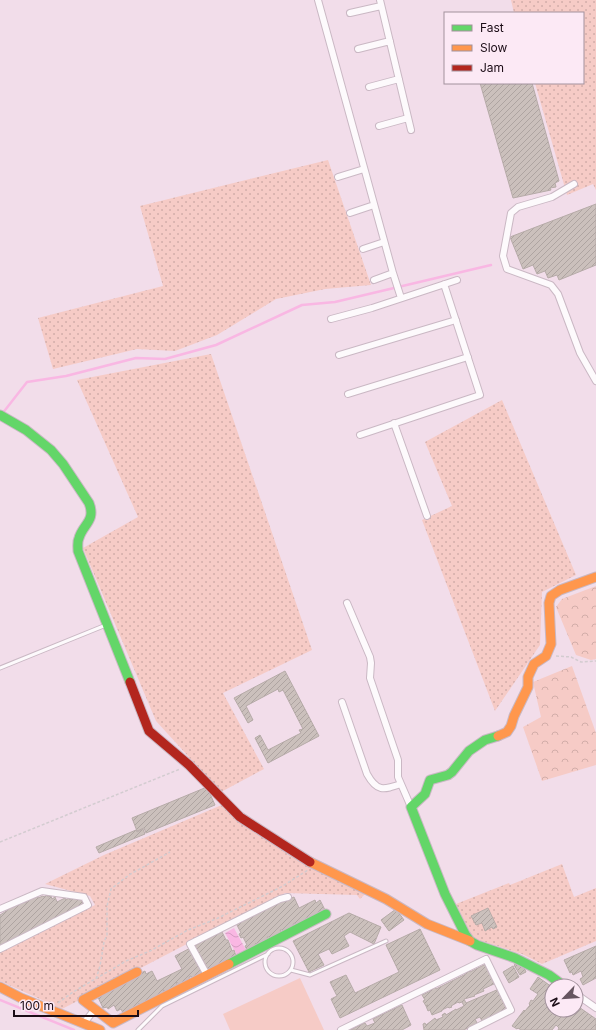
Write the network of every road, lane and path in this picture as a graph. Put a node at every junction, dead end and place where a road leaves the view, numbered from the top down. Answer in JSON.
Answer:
{"nodes":[{"id":1,"x":318,"y":0,"type":"edge"},
{"id":2,"x":381,"y":3,"type":"edge"},
{"id":3,"x":350,"y":13,"type":"dead end"},
{"id":4,"x":390,"y":41,"type":"junction"},
{"id":5,"x":358,"y":49,"type":"dead end"},
{"id":6,"x":399,"y":79,"type":"junction"},
{"id":7,"x":369,"y":87,"type":"dead end"},
{"id":8,"x":408,"y":118,"type":"junction"},
{"id":9,"x":379,"y":126,"type":"dead end"},
{"id":10,"x":411,"y":130,"type":"dead end"},
{"id":11,"x":364,"y":169,"type":"junction"},
{"id":12,"x":338,"y":177,"type":"dead end"},
{"id":13,"x":574,"y":184,"type":"dead end"},
{"id":14,"x":374,"y":205,"type":"junction"},
{"id":15,"x":350,"y":213,"type":"dead end"},
{"id":16,"x":384,"y":242,"type":"junction"},
{"id":17,"x":363,"y":250,"type":"dead end"},
{"id":18,"x":393,"y":273,"type":"junction"},
{"id":19,"x":374,"y":280,"type":"dead end"},
{"id":20,"x":457,"y":280,"type":"dead end"},
{"id":21,"x":444,"y":284,"type":"junction"},
{"id":22,"x":401,"y":298,"type":"junction"},
{"id":23,"x":331,"y":319,"type":"dead end"},
{"id":24,"x":456,"y":320,"type":"junction"},
{"id":25,"x":339,"y":355,"type":"dead end"},
{"id":26,"x":468,"y":357,"type":"junction"},
{"id":27,"x":596,"y":381,"type":"edge"},
{"id":28,"x":348,"y":394,"type":"dead end"},
{"id":29,"x":0,"y":415,"type":"edge"},
{"id":30,"x":394,"y":423,"type":"junction"},
{"id":31,"x":360,"y":435,"type":"dead end"},
{"id":32,"x":428,"y":516,"type":"dead end"},
{"id":33,"x":596,"y":577,"type":"edge"},
{"id":34,"x":347,"y":603,"type":"dead end"},
{"id":35,"x":107,"y":624,"type":"junction"},
{"id":36,"x":546,"y":656,"type":"junction"},
{"id":37,"x":596,"y":661,"type":"edge"},
{"id":38,"x":0,"y":668,"type":"edge"},
{"id":39,"x":342,"y":702,"type":"dead end"},
{"id":40,"x":189,"y":765,"type":"junction"},
{"id":41,"x":401,"y":784,"type":"junction"},
{"id":42,"x":411,"y":807,"type":"junction"},
{"id":43,"x":0,"y":842,"type":"edge"},
{"id":44,"x":170,"y":852,"type":"dead end"},
{"id":45,"x":317,"y":865,"type":"junction"},
{"id":46,"x":288,"y":897,"type":"dead end"},
{"id":47,"x":0,"y":909,"type":"edge"},
{"id":48,"x":326,"y":914,"type":"dead end"},
{"id":49,"x":386,"y":941,"type":"dead end"},
{"id":50,"x":470,"y":941,"type":"junction"},
{"id":51,"x":0,"y":949,"type":"edge"},
{"id":52,"x":268,"y":954,"type":"junction"},
{"id":53,"x":292,"y":970,"type":"junction"},
{"id":54,"x":137,"y":972,"type":"dead end"},
{"id":55,"x":207,"y":975,"type":"junction"},
{"id":56,"x":553,"y":978,"type":"edge"},
{"id":57,"x":96,"y":979,"type":"junction"},
{"id":58,"x":0,"y":987,"type":"edge"},
{"id":59,"x":584,"y":1000,"type":"edge"},
{"id":60,"x":596,"y":1008,"type":"edge"},
{"id":61,"x":95,"y":1009,"type":"junction"},
{"id":62,"x":52,"y":1010,"type":"junction"},
{"id":63,"x":84,"y":1023,"type":"junction"},
{"id":64,"x":100,"y":1030,"type":"edge"},
{"id":65,"x":138,"y":1030,"type":"edge"},
{"id":66,"x":341,"y":1030,"type":"edge"},
{"id":67,"x":471,"y":1030,"type":"edge"}],
"edges":[{"from":1,"to":11,"type":"street"},
{"from":2,"to":3,"type":"street"},
{"from":2,"to":4,"type":"street"},
{"from":4,"to":5,"type":"street"},
{"from":4,"to":6,"type":"street"},
{"from":6,"to":7,"type":"street"},
{"from":6,"to":8,"type":"street"},
{"from":8,"to":9,"type":"street"},
{"from":8,"to":10,"type":"street"},
{"from":11,"to":12,"type":"street"},
{"from":11,"to":14,"type":"street"},
{"from":13,"to":27,"type":"street"},
{"from":14,"to":15,"type":"street"},
{"from":14,"to":16,"type":"street"},
{"from":16,"to":17,"type":"street"},
{"from":16,"to":18,"type":"street"},
{"from":18,"to":19,"type":"street"},
{"from":18,"to":22,"type":"street"},
{"from":20,"to":21,"type":"street"},
{"from":21,"to":22,"type":"street"},
{"from":21,"to":24,"type":"street"},
{"from":22,"to":23,"type":"street"},
{"from":24,"to":25,"type":"street"},
{"from":24,"to":26,"type":"street"},
{"from":26,"to":28,"type":"street"},
{"from":26,"to":30,"type":"street"},
{"from":29,"to":35,"type":"street"},
{"from":30,"to":31,"type":"street"},
{"from":30,"to":32,"type":"street"},
{"from":33,"to":36,"type":"street"},
{"from":34,"to":41,"type":"street"},
{"from":35,"to":38,"type":"lane"},
{"from":35,"to":40,"type":"street"},
{"from":36,"to":37,"type":"path"},
{"from":36,"to":42,"type":"street"},
{"from":39,"to":41,"type":"street"},
{"from":40,"to":43,"type":"path"},
{"from":40,"to":45,"type":"street"},
{"from":41,"to":42,"type":"street"},
{"from":42,"to":50,"type":"street"},
{"from":44,"to":57,"type":"path"},
{"from":45,"to":50,"type":"street"},
{"from":45,"to":57,"type":"path"},
{"from":46,"to":55,"type":"street"},
{"from":47,"to":51,"type":"street"},
{"from":48,"to":55,"type":"street"},
{"from":49,"to":53,"type":"lane"},
{"from":50,"to":56,"type":"street"},
{"from":52,"to":53,"type":"lane"},
{"from":52,"to":53,"type":"lane"},
{"from":52,"to":65,"type":"lane"},
{"from":54,"to":61,"type":"street"},
{"from":55,"to":61,"type":"street"},
{"from":57,"to":62,"type":"path"},
{"from":58,"to":62,"type":"street"},
{"from":59,"to":60,"type":"street"},
{"from":61,"to":63,"type":"street"},
{"from":62,"to":63,"type":"street"},
{"from":63,"to":64,"type":"street"},
{"from":66,"to":67,"type":"street"}]}
